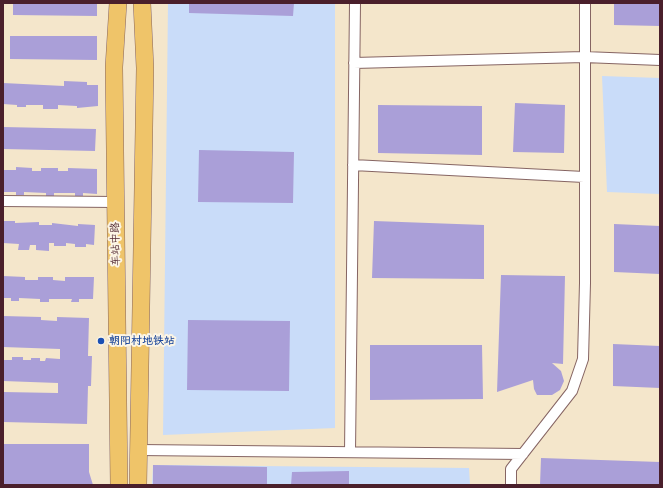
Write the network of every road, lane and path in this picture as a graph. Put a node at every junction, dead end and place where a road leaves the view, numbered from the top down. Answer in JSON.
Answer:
{"nodes":[{"id":1,"x":118,"y":3,"type":"edge"},
{"id":2,"x":142,"y":3,"type":"edge"},
{"id":3,"x":355,"y":3,"type":"edge"},
{"id":4,"x":585,"y":3,"type":"edge"},
{"id":5,"x":584,"y":57,"type":"junction"},
{"id":6,"x":660,"y":60,"type":"edge"},
{"id":7,"x":354,"y":63,"type":"junction"},
{"id":8,"x":353,"y":166,"type":"junction"},
{"id":9,"x":584,"y":177,"type":"junction"},
{"id":10,"x":3,"y":201,"type":"edge"},
{"id":11,"x":115,"y":202,"type":"junction"},
{"id":12,"x":139,"y":450,"type":"junction"},
{"id":13,"x":350,"y":452,"type":"junction"},
{"id":14,"x":523,"y":454,"type":"junction"},
{"id":15,"x":119,"y":485,"type":"edge"},
{"id":16,"x":138,"y":485,"type":"edge"},
{"id":17,"x":511,"y":485,"type":"edge"}],
"edges":[{"from":1,"to":11,"type":"main road","name":"车站中路"},
{"from":2,"to":12,"type":"main road"},
{"from":3,"to":7,"type":"street"},
{"from":4,"to":5,"type":"street"},
{"from":5,"to":6,"type":"street"},
{"from":5,"to":7,"type":"street"},
{"from":5,"to":9,"type":"street"},
{"from":7,"to":8,"type":"street"},
{"from":8,"to":9,"type":"street"},
{"from":8,"to":13,"type":"street"},
{"from":9,"to":14,"type":"street"},
{"from":10,"to":11,"type":"street"},
{"from":11,"to":15,"type":"main road","name":"车站中路"},
{"from":12,"to":13,"type":"street"},
{"from":12,"to":16,"type":"main road"},
{"from":13,"to":14,"type":"street"},
{"from":14,"to":17,"type":"street"}]}
